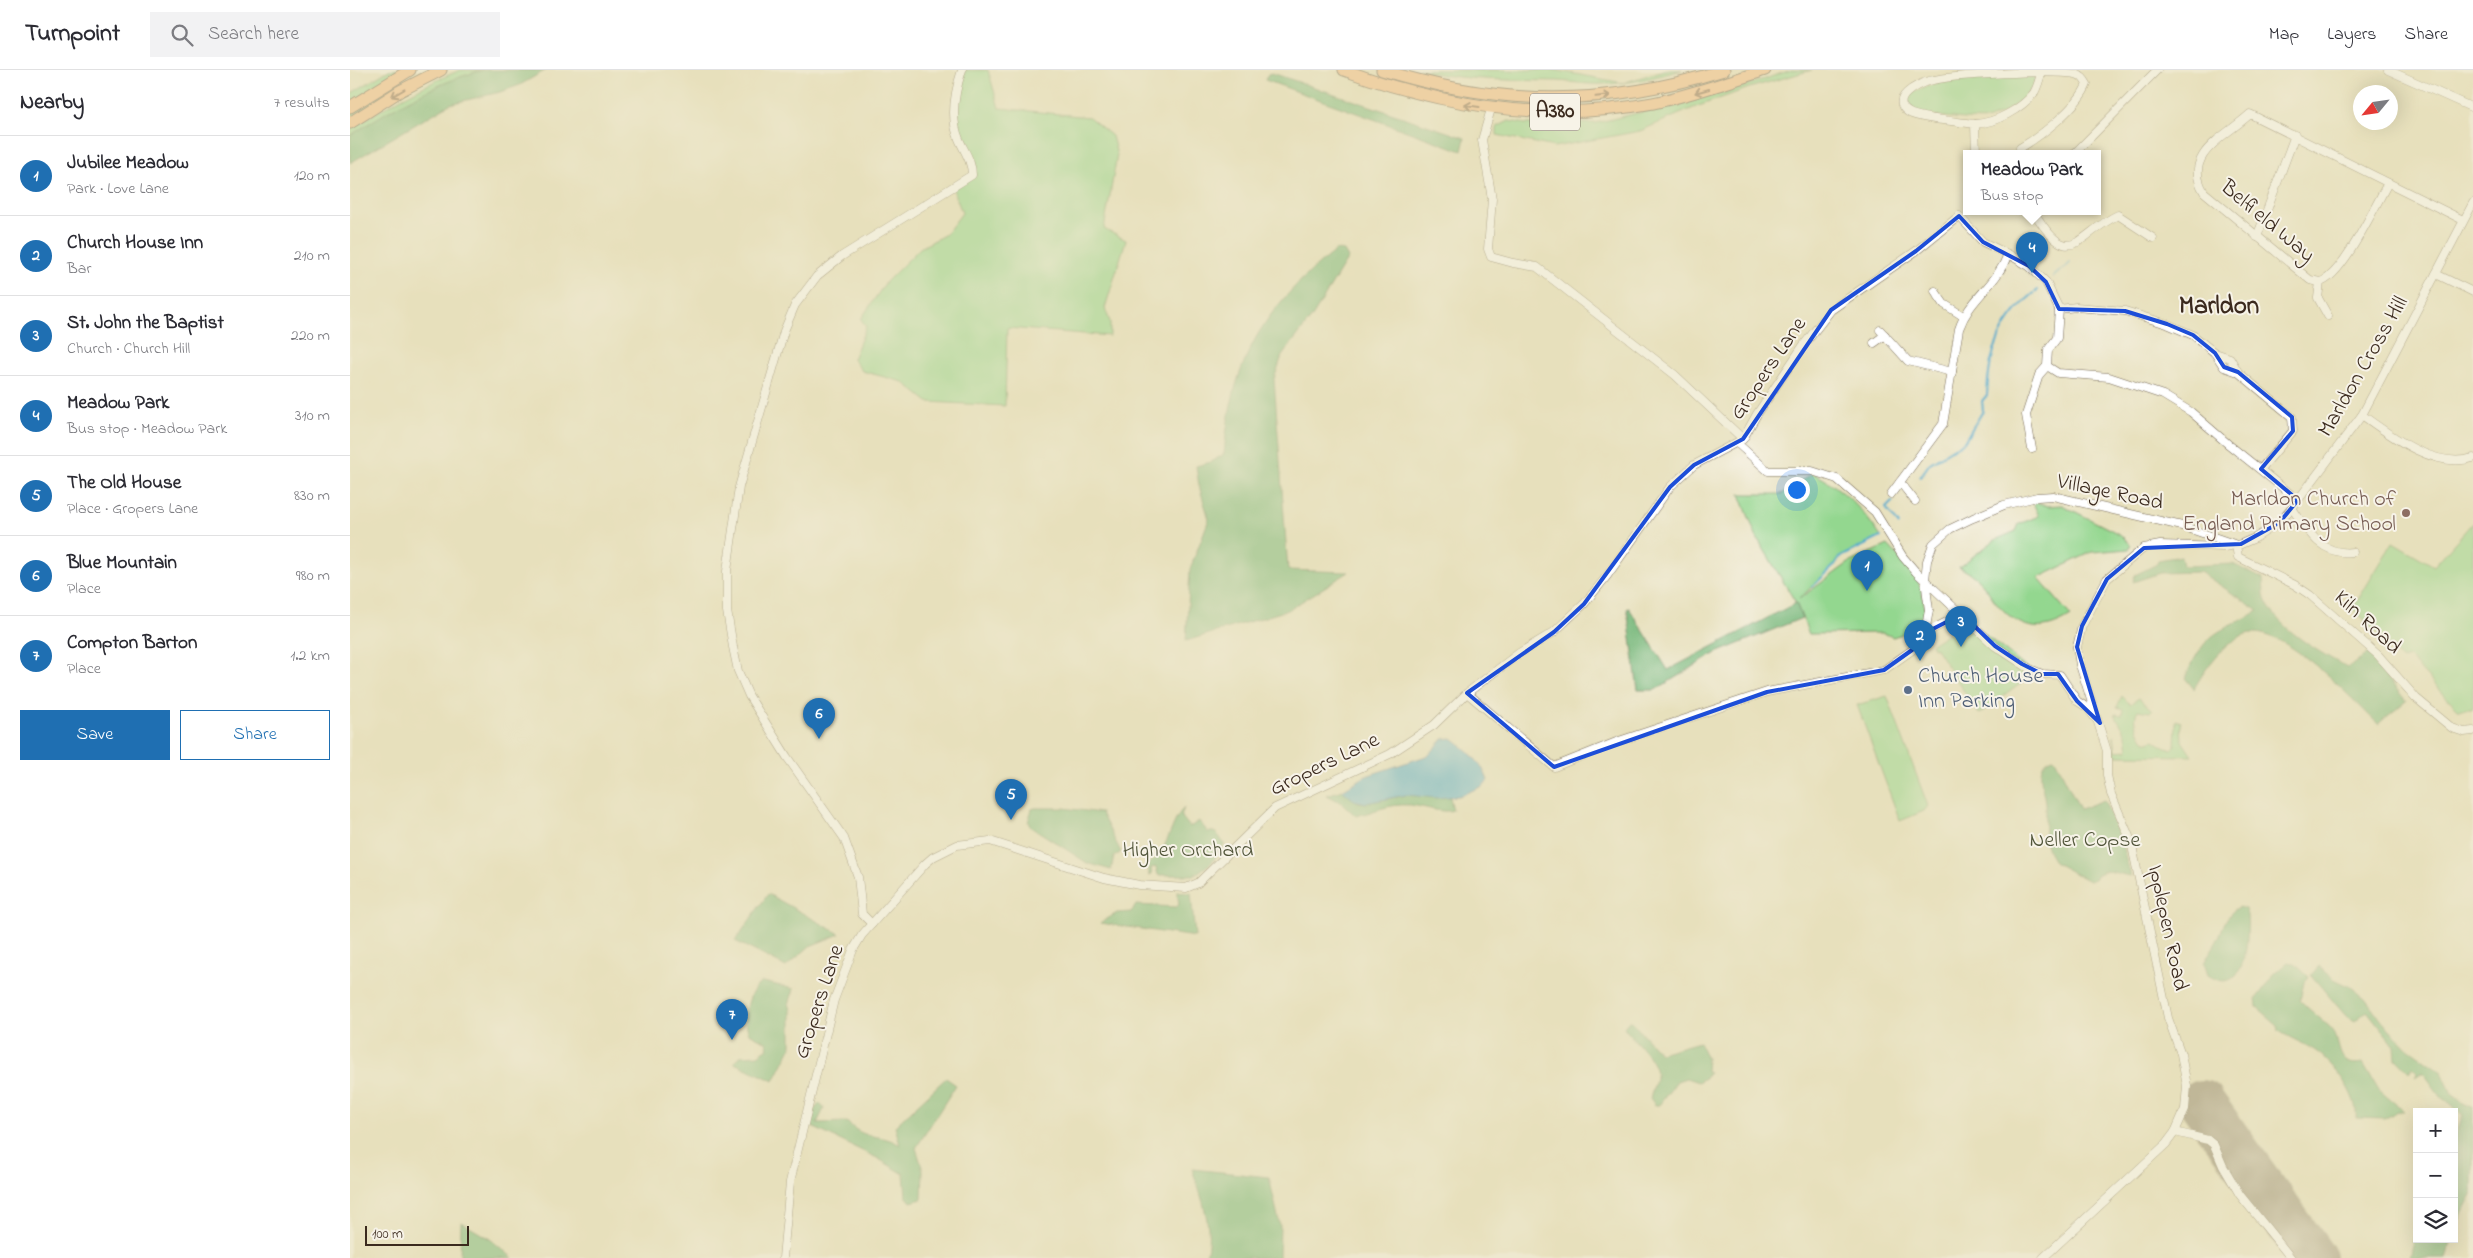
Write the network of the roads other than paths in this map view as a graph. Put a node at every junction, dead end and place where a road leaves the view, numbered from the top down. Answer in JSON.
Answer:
{"nodes":[{"id":1,"x":410,"y":70,"type":"edge"},
{"id":2,"x":441,"y":70,"type":"edge"},
{"id":3,"x":962,"y":70,"type":"edge"},
{"id":4,"x":1344,"y":70,"type":"edge"},
{"id":5,"x":1382,"y":70,"type":"edge"},
{"id":6,"x":1724,"y":70,"type":"edge"},
{"id":7,"x":1765,"y":70,"type":"edge"},
{"id":8,"x":2042,"y":70,"type":"edge"},
{"id":9,"x":2157,"y":70,"type":"edge"},
{"id":10,"x":2388,"y":70,"type":"edge"},
{"id":11,"x":350,"y":106,"type":"edge"},
{"id":12,"x":2473,"y":108,"type":"edge"},
{"id":13,"x":1491,"y":109,"type":"junction"},
{"id":14,"x":350,"y":123,"type":"edge"},
{"id":15,"x":1975,"y":124,"type":"junction"},
{"id":16,"x":2295,"y":135,"type":"junction"},
{"id":17,"x":2020,"y":148,"type":"dead end"},
{"id":18,"x":1976,"y":150,"type":"edge"},
{"id":19,"x":2078,"y":150,"type":"edge"},
{"id":20,"x":2388,"y":183,"type":"junction"},
{"id":21,"x":2473,"y":202,"type":"edge"},
{"id":22,"x":1963,"y":214,"type":"edge"},
{"id":23,"x":2036,"y":215,"type":"edge"},
{"id":24,"x":1959,"y":216,"type":"junction"},
{"id":25,"x":2463,"y":220,"type":"junction"},
{"id":26,"x":1941,"y":230,"type":"dead end"},
{"id":27,"x":2257,"y":237,"type":"junction"},
{"id":28,"x":2153,"y":238,"type":"dead end"},
{"id":29,"x":2008,"y":254,"type":"junction"},
{"id":30,"x":2436,"y":274,"type":"junction"},
{"id":31,"x":2320,"y":282,"type":"junction"},
{"id":32,"x":1947,"y":291,"type":"dead end"},
{"id":33,"x":2473,"y":292,"type":"edge"},
{"id":34,"x":2059,"y":309,"type":"junction"},
{"id":35,"x":1963,"y":316,"type":"junction"},
{"id":36,"x":2328,"y":316,"type":"dead end"},
{"id":37,"x":1874,"y":343,"type":"dead end"},
{"id":38,"x":2047,"y":366,"type":"junction"},
{"id":39,"x":1952,"y":372,"type":"junction"},
{"id":40,"x":2362,"y":415,"type":"junction"},
{"id":41,"x":1740,"y":441,"type":"junction"},
{"id":42,"x":2032,"y":449,"type":"dead end"},
{"id":43,"x":2473,"y":458,"type":"edge"},
{"id":44,"x":2261,"y":469,"type":"junction"},
{"id":45,"x":1900,"y":482,"type":"junction"},
{"id":46,"x":1891,"y":494,"type":"dead end"},
{"id":47,"x":2298,"y":500,"type":"junction"},
{"id":48,"x":1915,"y":501,"type":"dead end"},
{"id":49,"x":2292,"y":508,"type":"junction"},
{"id":50,"x":2236,"y":545,"type":"junction"},
{"id":51,"x":2353,"y":552,"type":"dead end"},
{"id":52,"x":1925,"y":580,"type":"junction"},
{"id":53,"x":1962,"y":614,"type":"junction"},
{"id":54,"x":1923,"y":634,"type":"junction"},
{"id":55,"x":1468,"y":692,"type":"junction"},
{"id":56,"x":2100,"y":723,"type":"junction"},
{"id":57,"x":2473,"y":732,"type":"edge"},
{"id":58,"x":872,"y":924,"type":"junction"},
{"id":59,"x":2175,"y":1132,"type":"junction"},
{"id":60,"x":783,"y":1258,"type":"edge"},
{"id":61,"x":2043,"y":1258,"type":"edge"},
{"id":62,"x":2290,"y":1258,"type":"edge"}],
"edges":[{"from":1,"to":11,"type":"highway"},
{"from":2,"to":14,"type":"highway","one_way":true},
{"from":3,"to":58,"type":"street"},
{"from":13,"to":4,"type":"highway","number":"A380","one_way":true},
{"from":5,"to":6,"type":"highway","number":"A380","one_way":true},
{"from":7,"to":13,"type":"highway","number":"A380","one_way":true},
{"from":8,"to":15,"type":"street"},
{"from":8,"to":15,"type":"street"},
{"from":8,"to":17,"type":"street"},
{"from":9,"to":19,"type":"street"},
{"from":10,"to":12,"type":"street"},
{"from":13,"to":41,"type":"street"},
{"from":15,"to":18,"type":"street"},
{"from":16,"to":20,"type":"street"},
{"from":16,"to":27,"type":"street"},
{"from":16,"to":27,"type":"street","name":"Belfield Way"},
{"from":20,"to":25,"type":"street"},
{"from":20,"to":31,"type":"street"},
{"from":21,"to":25,"type":"street","name":"Marldon Cross Hill"},
{"from":22,"to":24,"type":"street"},
{"from":23,"to":28,"type":"street"},
{"from":24,"to":26,"type":"street"},
{"from":24,"to":29,"type":"street"},
{"from":24,"to":41,"type":"street","name":"Gropers Lane"},
{"from":25,"to":30,"type":"street","name":"Marldon Cross Hill"},
{"from":27,"to":31,"type":"street","name":"Belfield Way"},
{"from":29,"to":34,"type":"street"},
{"from":29,"to":35,"type":"street"},
{"from":30,"to":33,"type":"street"},
{"from":30,"to":40,"type":"street","name":"Marldon Cross Hill"},
{"from":31,"to":36,"type":"street"},
{"from":32,"to":35,"type":"street"},
{"from":34,"to":38,"type":"street"},
{"from":34,"to":44,"type":"street"},
{"from":35,"to":39,"type":"street"},
{"from":37,"to":39,"type":"street"},
{"from":38,"to":42,"type":"street"},
{"from":38,"to":44,"type":"street"},
{"from":39,"to":45,"type":"street"},
{"from":40,"to":43,"type":"street"},
{"from":40,"to":47,"type":"street","name":"Marldon Cross Hill"},
{"from":41,"to":52,"type":"street"},
{"from":41,"to":55,"type":"street","name":"Gropers Lane"},
{"from":44,"to":47,"type":"street"},
{"from":45,"to":46,"type":"street"},
{"from":45,"to":48,"type":"street"},
{"from":47,"to":49,"type":"street","name":"Marldon Cross Hill"},
{"from":49,"to":50,"type":"street","name":"Marldon Cross Hill"},
{"from":49,"to":51,"type":"street"},
{"from":50,"to":52,"type":"street","name":"Village Road"},
{"from":50,"to":56,"type":"street","name":"Ipplepen Road"},
{"from":50,"to":57,"type":"street","name":"Kiln Road"},
{"from":52,"to":53,"type":"street"},
{"from":52,"to":54,"type":"street","name":"Village Road"},
{"from":53,"to":54,"type":"street"},
{"from":53,"to":56,"type":"street"},
{"from":54,"to":55,"type":"street"},
{"from":55,"to":58,"type":"street","name":"Gropers Lane"},
{"from":56,"to":59,"type":"street","name":"Ipplepen Road"},
{"from":58,"to":60,"type":"street","name":"Gropers Lane"},
{"from":59,"to":61,"type":"street","name":"Ipplepen Road"},
{"from":59,"to":62,"type":"street"}]}
